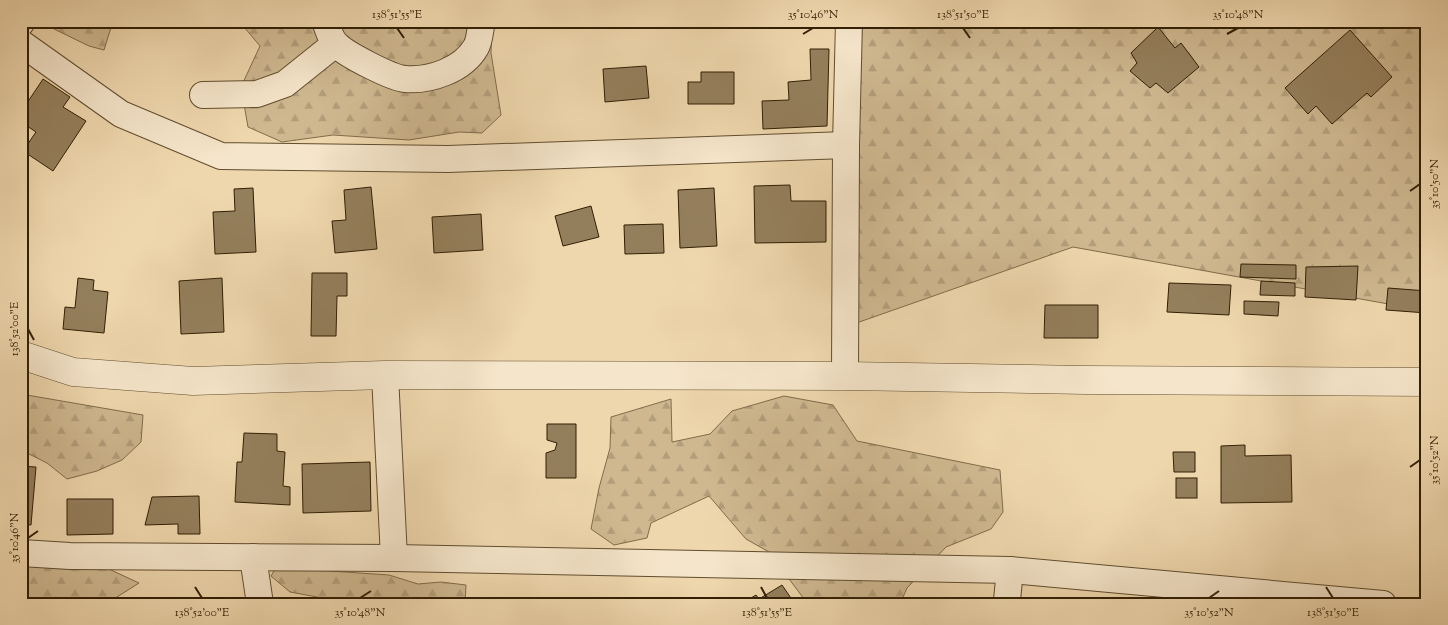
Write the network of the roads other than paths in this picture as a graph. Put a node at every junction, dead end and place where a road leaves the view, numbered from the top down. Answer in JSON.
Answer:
{"nodes":[{"id":1,"x":482,"y":21,"type":"edge"},
{"id":2,"x":848,"y":21,"type":"edge"},
{"id":3,"x":330,"y":33,"type":"edge"},
{"id":4,"x":21,"y":42,"type":"edge"},
{"id":5,"x":203,"y":95,"type":"dead end"},
{"id":6,"x":846,"y":145,"type":"junction"},
{"id":7,"x":21,"y":355,"type":"edge"},
{"id":8,"x":385,"y":375,"type":"junction"},
{"id":9,"x":845,"y":376,"type":"junction"},
{"id":10,"x":1427,"y":382,"type":"edge"},
{"id":11,"x":21,"y":553,"type":"edge"},
{"id":12,"x":253,"y":557,"type":"junction"},
{"id":13,"x":394,"y":558,"type":"junction"},
{"id":14,"x":1010,"y":570,"type":"junction"},
{"id":15,"x":1007,"y":600,"type":"dead end"},
{"id":16,"x":260,"y":604,"type":"edge"},
{"id":17,"x":1383,"y":604,"type":"edge"}],
"edges":[{"from":1,"to":3,"type":"street"},
{"from":2,"to":6,"type":"street"},
{"from":3,"to":5,"type":"street"},
{"from":4,"to":6,"type":"street"},
{"from":6,"to":9,"type":"street"},
{"from":7,"to":8,"type":"street"},
{"from":8,"to":9,"type":"street"},
{"from":8,"to":13,"type":"street"},
{"from":9,"to":10,"type":"street"},
{"from":11,"to":12,"type":"street"},
{"from":12,"to":13,"type":"street"},
{"from":12,"to":16,"type":"street"},
{"from":13,"to":14,"type":"street"},
{"from":14,"to":15,"type":"street"},
{"from":14,"to":17,"type":"street"}]}
